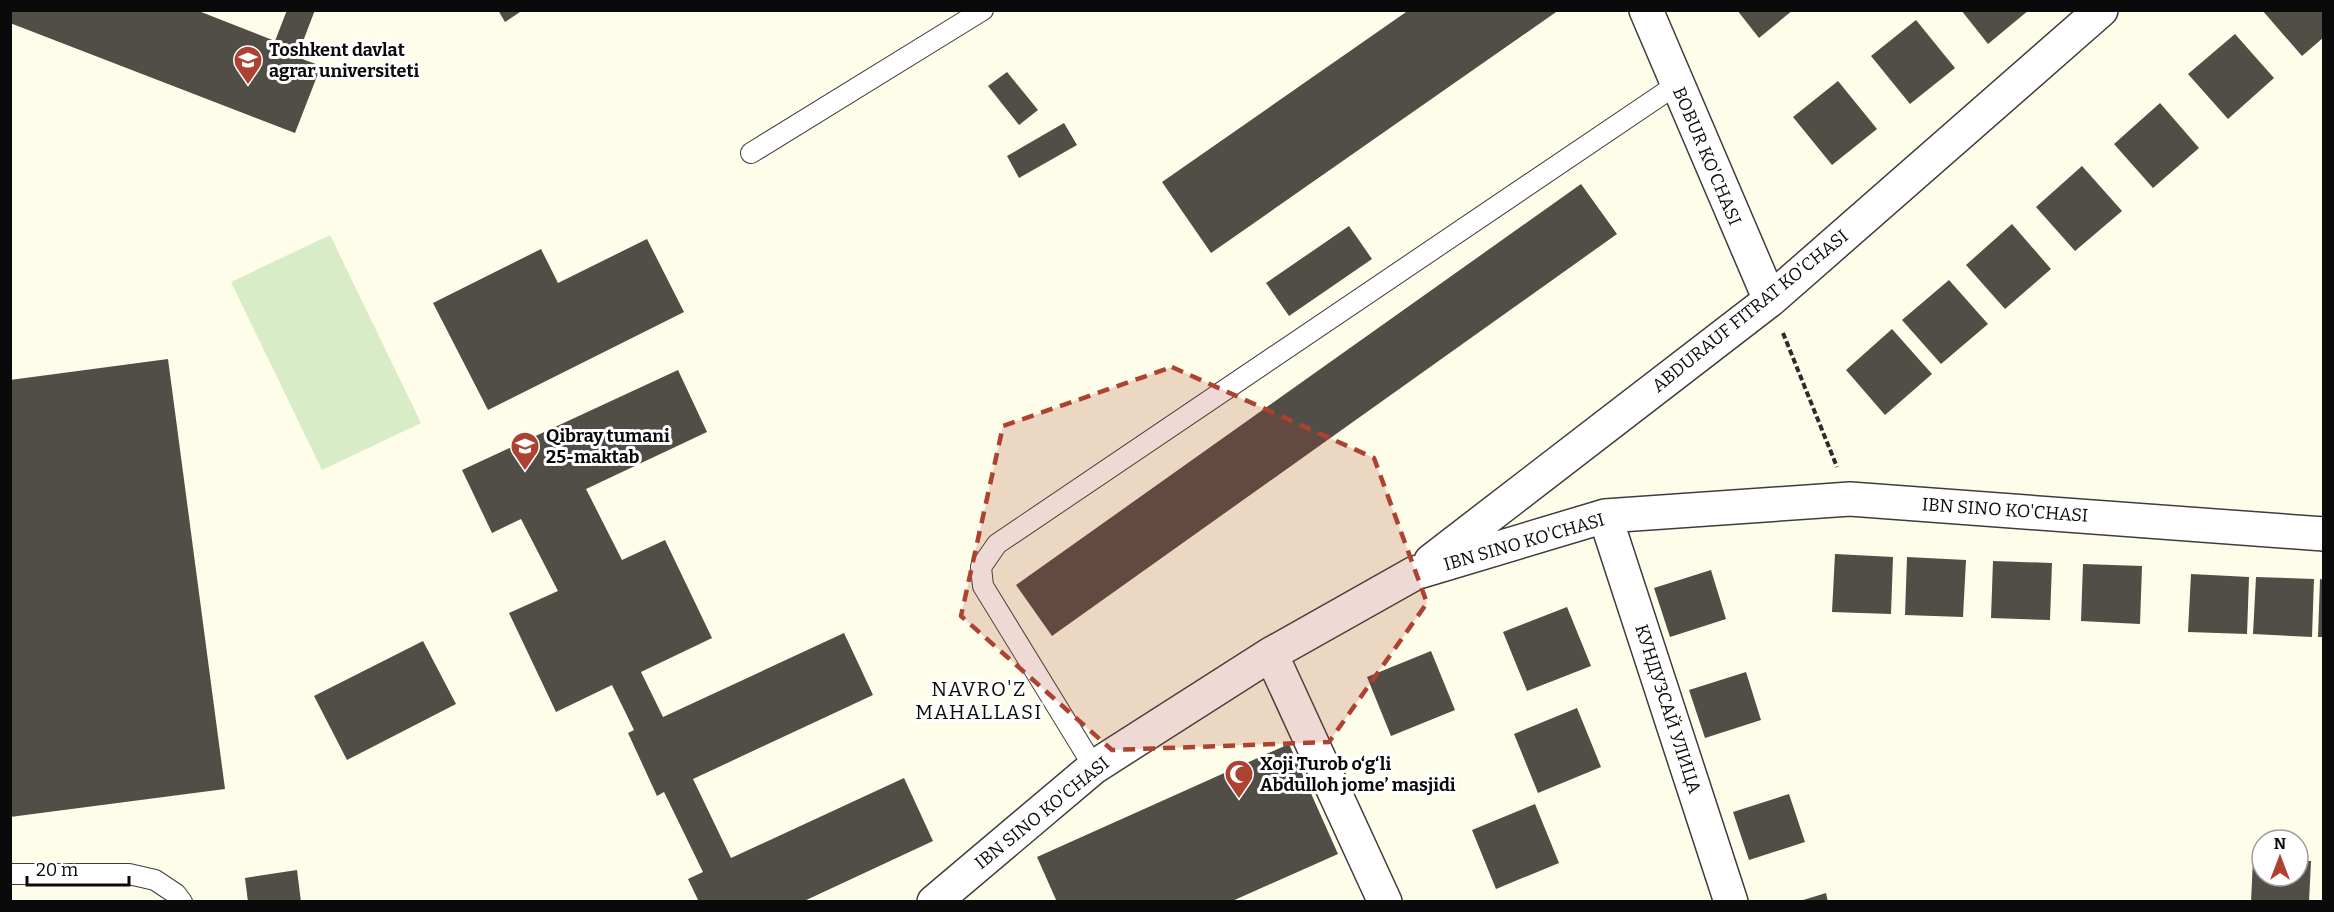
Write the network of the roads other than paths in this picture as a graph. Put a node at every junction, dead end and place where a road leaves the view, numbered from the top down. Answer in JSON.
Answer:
{"nodes":[{"id":1,"x":982,"y":10,"type":"edge"},
{"id":2,"x":1646,"y":10,"type":"edge"},
{"id":3,"x":2101,"y":10,"type":"edge"},
{"id":4,"x":1676,"y":85,"type":"junction"},
{"id":5,"x":751,"y":153,"type":"dead end"},
{"id":6,"x":1770,"y":300,"type":"junction"},
{"id":7,"x":1605,"y":516,"type":"junction"},
{"id":8,"x":2324,"y":534,"type":"edge"},
{"id":9,"x":1415,"y":573,"type":"junction"},
{"id":10,"x":1271,"y":654,"type":"junction"},
{"id":11,"x":1094,"y":767,"type":"junction"},
{"id":12,"x":10,"y":874,"type":"edge"},
{"id":13,"x":182,"y":902,"type":"edge"},
{"id":14,"x":934,"y":902,"type":"edge"},
{"id":15,"x":1385,"y":902,"type":"edge"},
{"id":16,"x":1731,"y":902,"type":"edge"}],
"edges":[{"from":1,"to":5,"type":"lane"},
{"from":2,"to":4,"type":"street","name":"BOBUR KO'CHASI"},
{"from":3,"to":6,"type":"street","name":"ABDURAUF FITRAT KO'CHASI"},
{"from":4,"to":6,"type":"street","name":"BOBUR KO'CHASI"},
{"from":4,"to":11,"type":"lane"},
{"from":6,"to":9,"type":"street","name":"ABDURAUF FITRAT KO'CHASI"},
{"from":7,"to":8,"type":"street","name":"IBN SINO KO'CHASI"},
{"from":7,"to":9,"type":"street","name":"IBN SINO KO'CHASI"},
{"from":7,"to":16,"type":"street","name":"КУНДУЗСАЙ УЛИЦА"},
{"from":9,"to":10,"type":"street","name":"IBN SINO KO'CHASI"},
{"from":10,"to":11,"type":"street","name":"IBN SINO KO'CHASI"},
{"from":10,"to":15,"type":"street"},
{"from":11,"to":14,"type":"street","name":"IBN SINO KO'CHASI"},
{"from":12,"to":13,"type":"lane"}]}
